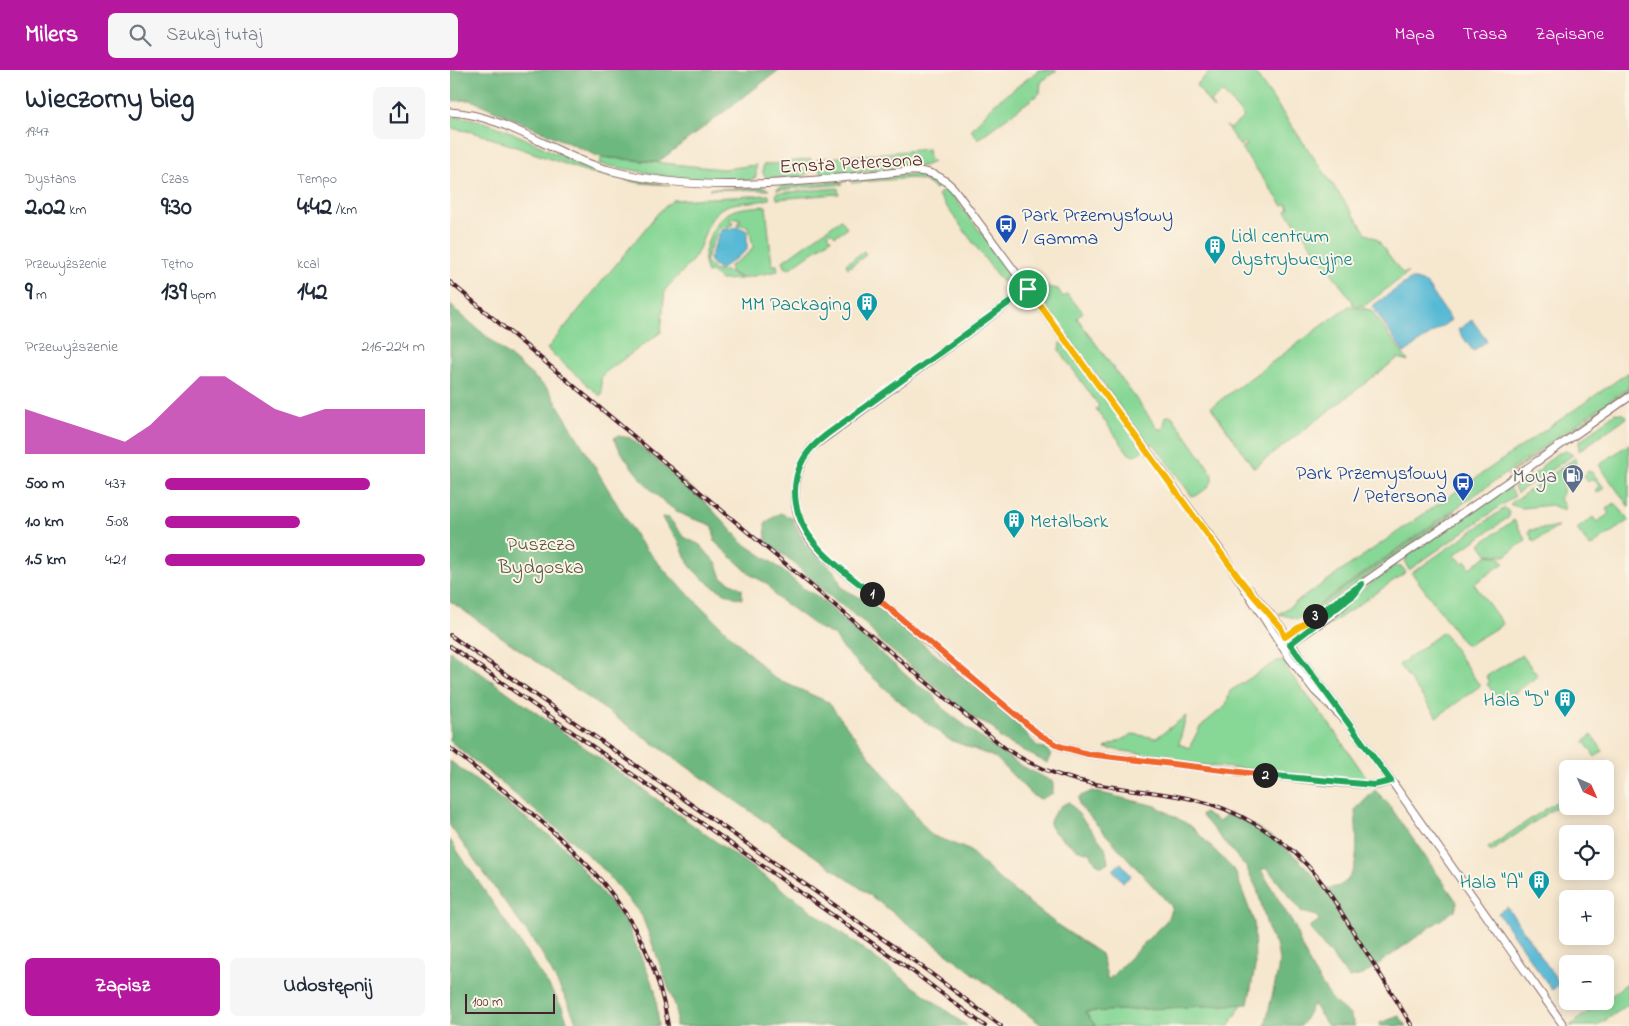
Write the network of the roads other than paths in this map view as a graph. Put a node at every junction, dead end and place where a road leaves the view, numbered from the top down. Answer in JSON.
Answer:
{"nodes":[{"id":1,"x":450,"y":112,"type":"edge"},
{"id":2,"x":1028,"y":289,"type":"junction"},
{"id":3,"x":1629,"y":397,"type":"edge"},
{"id":4,"x":1285,"y":642,"type":"junction"},
{"id":5,"x":1391,"y":781,"type":"junction"},
{"id":6,"x":1564,"y":1026,"type":"edge"}],
"edges":[{"from":1,"to":2,"type":"street","name":"Ernsta Petersona"},
{"from":2,"to":4,"type":"street","name":"Ernsta Petersona"},
{"from":2,"to":5,"type":"street"},
{"from":3,"to":4,"type":"street"},
{"from":4,"to":5,"type":"street","name":"Ernsta Petersona"},
{"from":5,"to":6,"type":"street","name":"Ernsta Petersona"}]}
